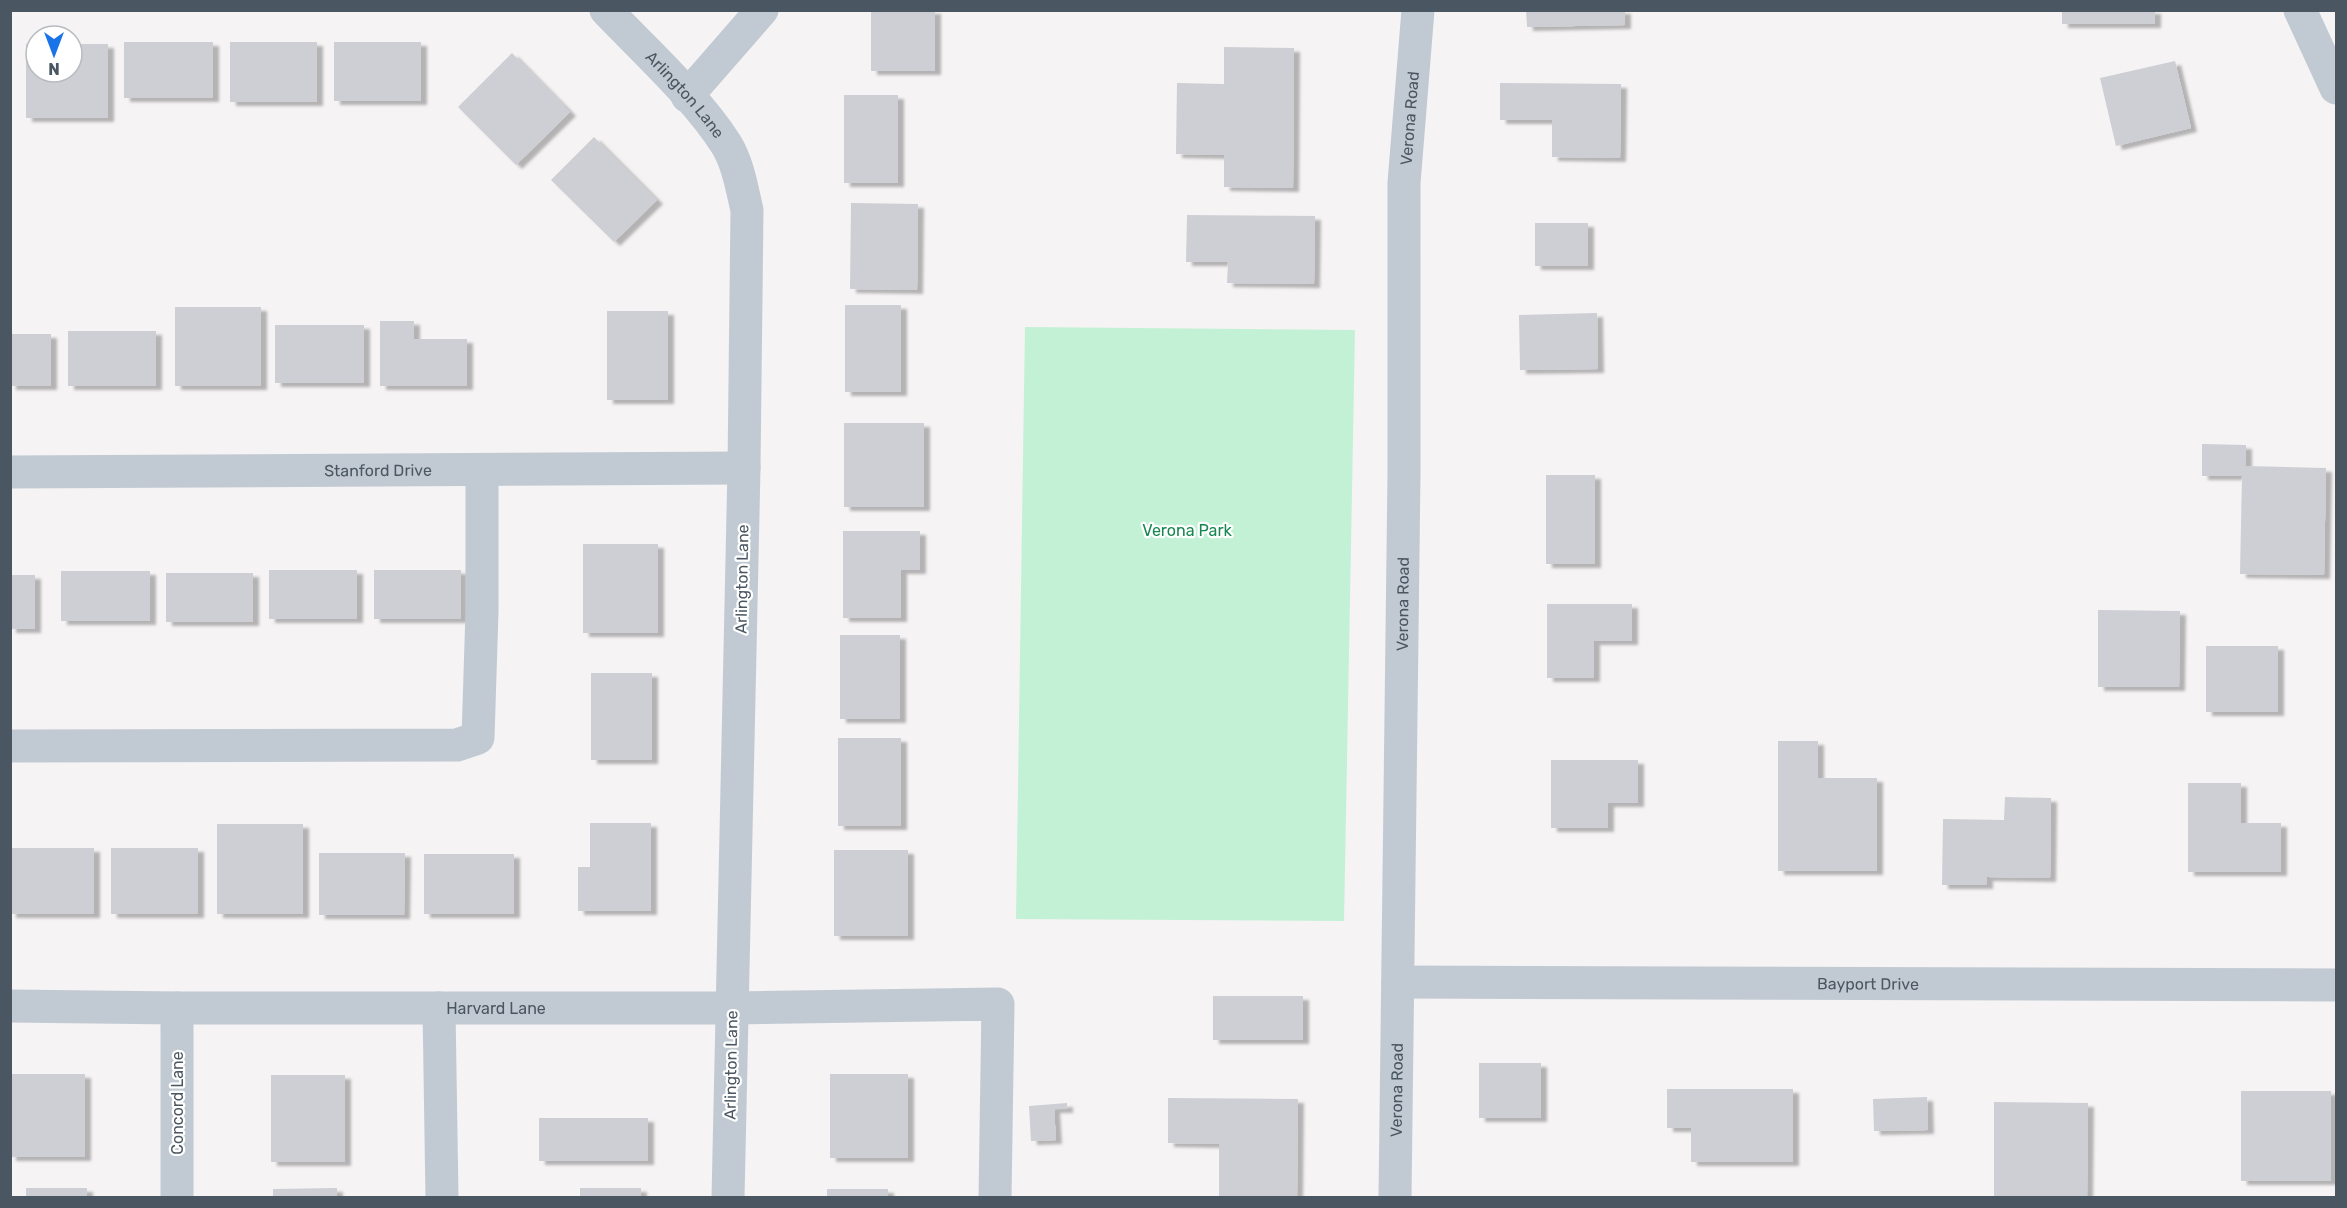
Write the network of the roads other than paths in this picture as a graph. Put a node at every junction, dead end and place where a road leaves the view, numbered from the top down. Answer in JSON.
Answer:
{"nodes":[{"id":1,"x":762,"y":10,"type":"edge"},
{"id":2,"x":1418,"y":10,"type":"edge"},
{"id":3,"x":2300,"y":10,"type":"edge"},
{"id":4,"x":621,"y":15,"type":"edge"},
{"id":5,"x":2337,"y":88,"type":"edge"},
{"id":6,"x":687,"y":96,"type":"junction"},
{"id":7,"x":744,"y":468,"type":"junction"},
{"id":8,"x":482,"y":470,"type":"junction"},
{"id":9,"x":10,"y":472,"type":"edge"},
{"id":10,"x":10,"y":746,"type":"edge"},
{"id":11,"x":1398,"y":982,"type":"junction"},
{"id":12,"x":2337,"y":985,"type":"edge"},
{"id":13,"x":10,"y":1006,"type":"edge"},
{"id":14,"x":177,"y":1008,"type":"junction"},
{"id":15,"x":439,"y":1008,"type":"junction"},
{"id":16,"x":732,"y":1008,"type":"junction"},
{"id":17,"x":177,"y":1197,"type":"edge"},
{"id":18,"x":442,"y":1197,"type":"edge"},
{"id":19,"x":728,"y":1197,"type":"edge"},
{"id":20,"x":995,"y":1197,"type":"edge"},
{"id":21,"x":1395,"y":1197,"type":"edge"}],
"edges":[{"from":1,"to":6,"type":"street"},
{"from":2,"to":11,"type":"street","name":"Verona Road"},
{"from":3,"to":5,"type":"street"},
{"from":4,"to":6,"type":"street","name":"Arlington Lane"},
{"from":6,"to":7,"type":"street","name":"Arlington Lane"},
{"from":7,"to":8,"type":"street","name":"Stanford Drive"},
{"from":7,"to":16,"type":"street","name":"Arlington Lane"},
{"from":8,"to":9,"type":"street","name":"Stanford Drive"},
{"from":8,"to":10,"type":"street"},
{"from":11,"to":12,"type":"street","name":"Bayport Drive"},
{"from":11,"to":21,"type":"street","name":"Verona Road"},
{"from":13,"to":14,"type":"street","name":"Harvard Lane"},
{"from":14,"to":15,"type":"street","name":"Harvard Lane"},
{"from":14,"to":17,"type":"street","name":"Concord Lane"},
{"from":15,"to":16,"type":"street","name":"Harvard Lane"},
{"from":15,"to":18,"type":"street"},
{"from":16,"to":19,"type":"street","name":"Arlington Lane"},
{"from":16,"to":20,"type":"street","name":"Harvard Lane"}]}
